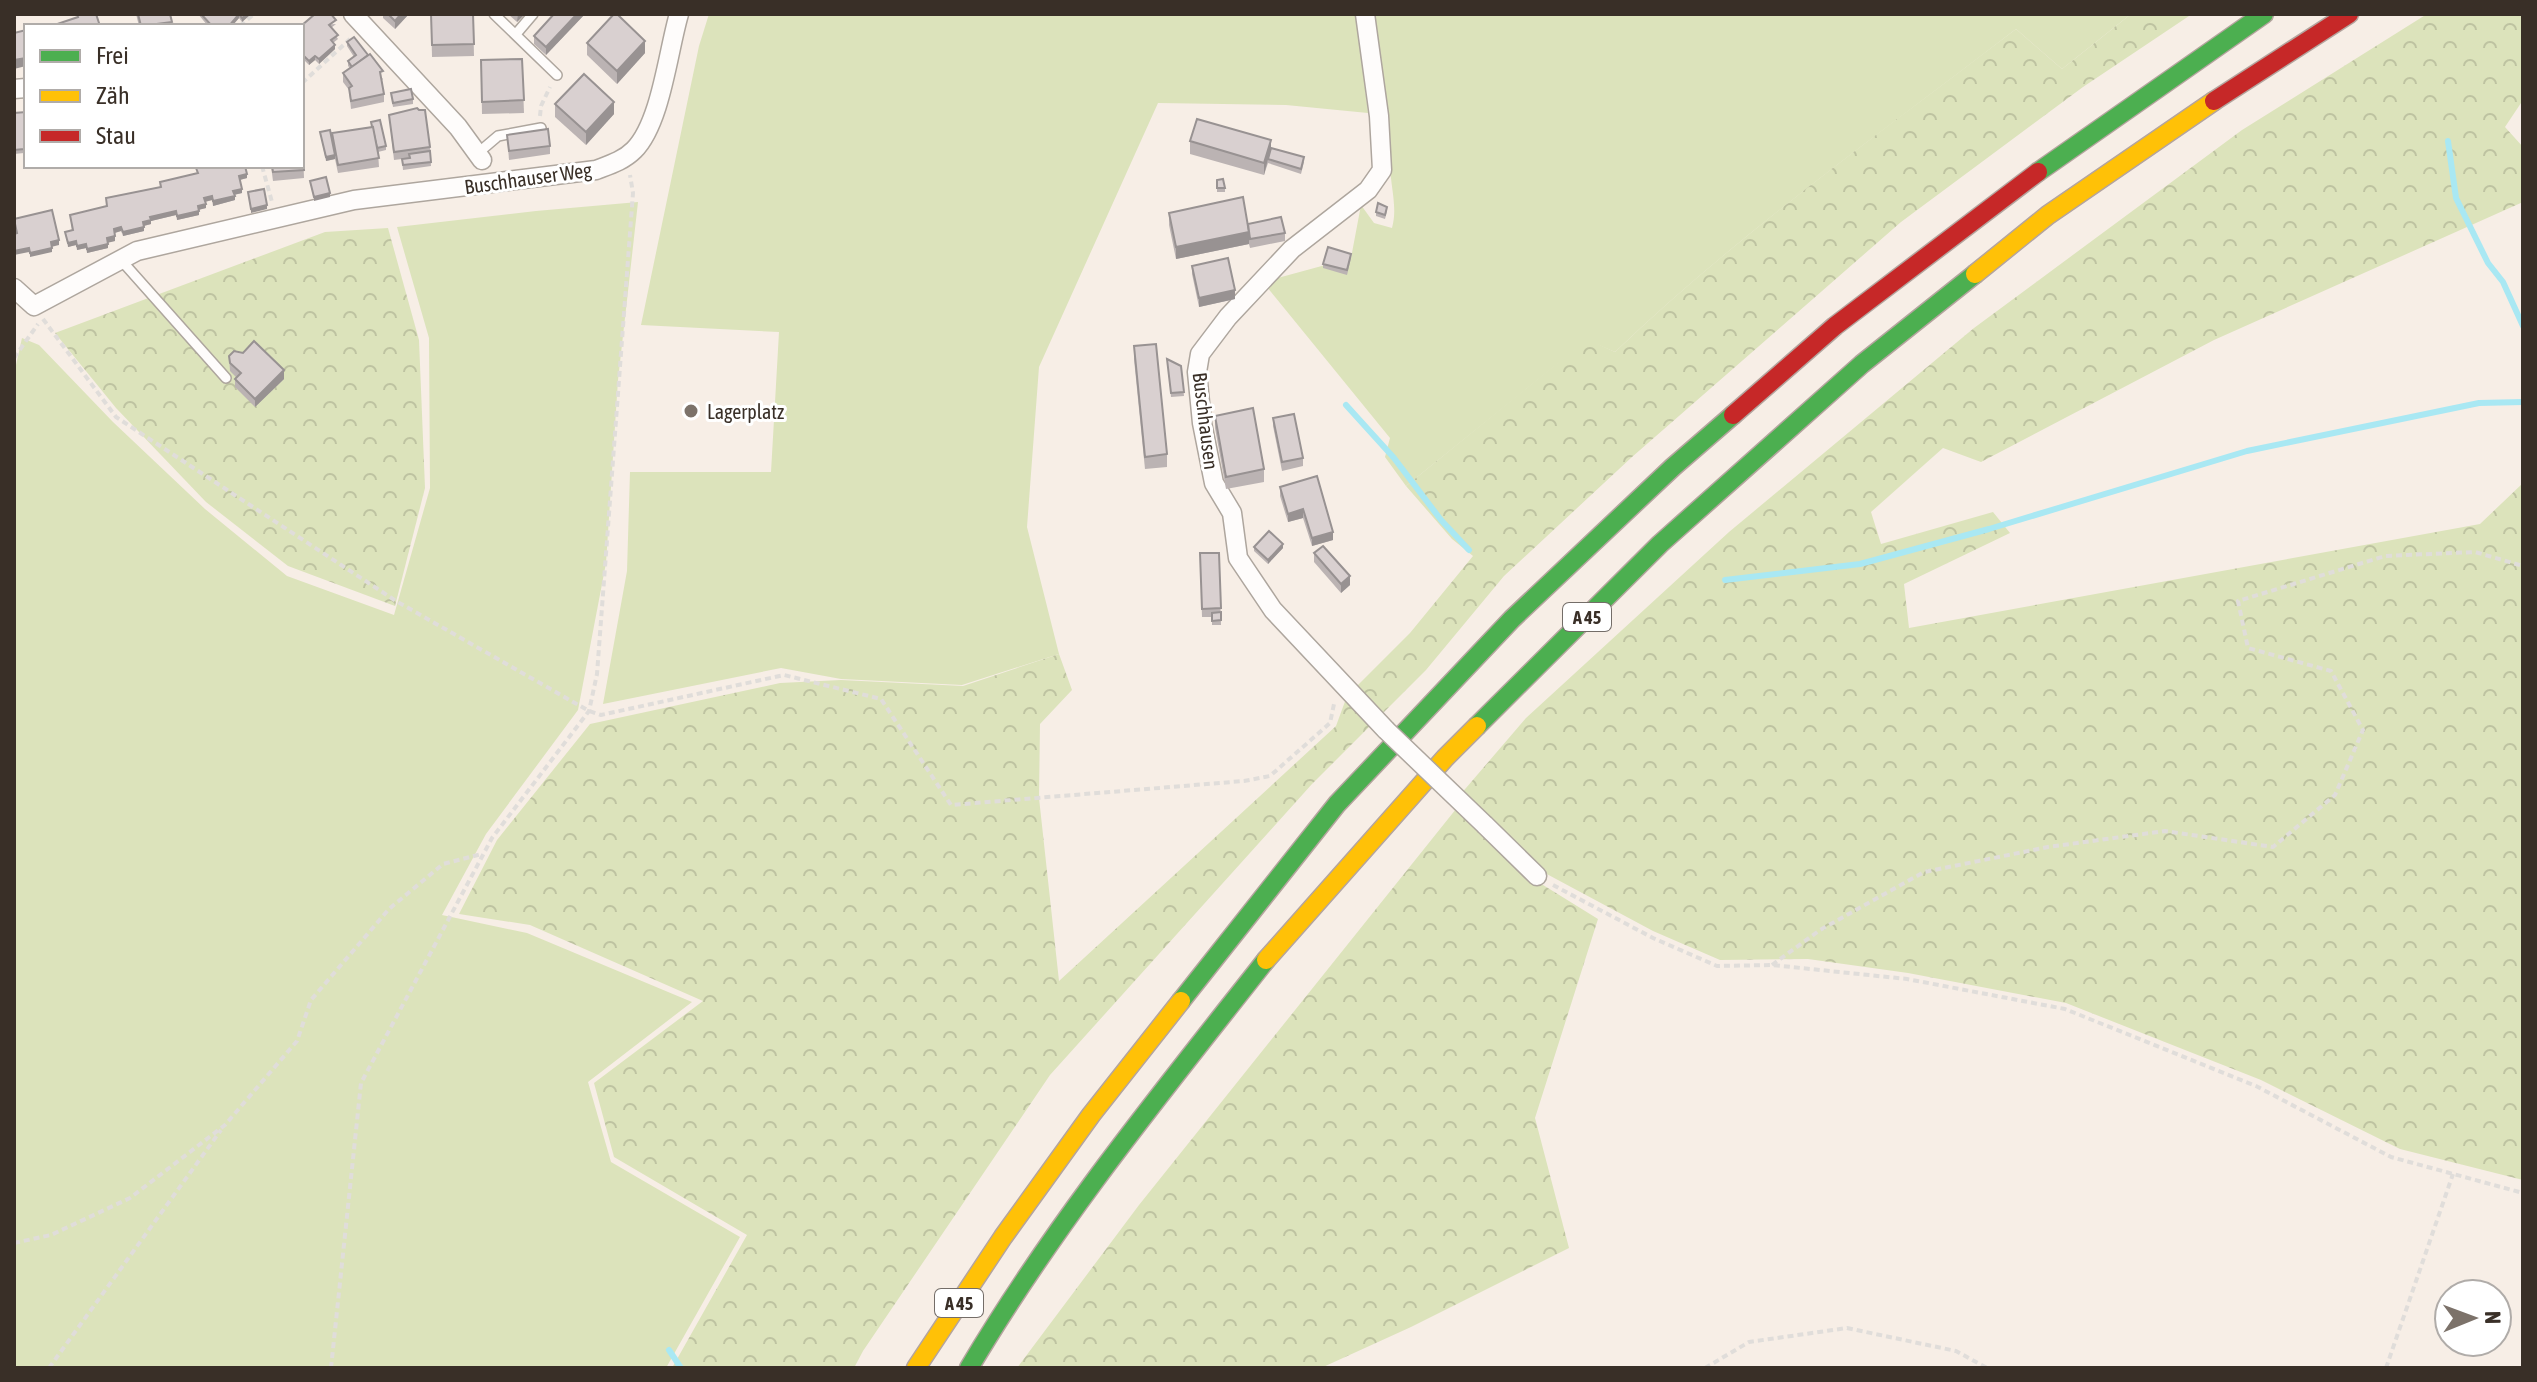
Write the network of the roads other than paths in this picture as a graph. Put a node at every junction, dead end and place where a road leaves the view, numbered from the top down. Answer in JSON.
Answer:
{"nodes":[{"id":1,"x":494,"y":14,"type":"edge"},
{"id":2,"x":533,"y":14,"type":"edge"},
{"id":3,"x":679,"y":14,"type":"edge"},
{"id":4,"x":1365,"y":14,"type":"edge"},
{"id":5,"x":2264,"y":14,"type":"edge"},
{"id":6,"x":2349,"y":14,"type":"edge"},
{"id":7,"x":359,"y":18,"type":"edge"},
{"id":8,"x":516,"y":34,"type":"junction"},
{"id":9,"x":557,"y":75,"type":"road end"},
{"id":10,"x":541,"y":128,"type":"edge"},
{"id":11,"x":480,"y":157,"type":"joint"},
{"id":12,"x":121,"y":260,"type":"junction"},
{"id":13,"x":14,"y":288,"type":"edge"},
{"id":14,"x":226,"y":378,"type":"dead end"},
{"id":15,"x":1537,"y":876,"type":"road end"},
{"id":16,"x":916,"y":1368,"type":"edge"},
{"id":17,"x":969,"y":1368,"type":"edge"}],
"edges":[{"from":1,"to":8,"type":"lane"},
{"from":2,"to":8,"type":"lane"},
{"from":3,"to":12,"type":"street","name":"Buschhauser Weg"},
{"from":4,"to":15,"type":"street","name":"Buschhausen","bridge":true},
{"from":5,"to":16,"type":"highway","number":"A 45"},
{"from":6,"to":17,"type":"highway","number":"A 45"},
{"from":7,"to":11,"type":"street","name":"Buschhauser Weg"},
{"from":8,"to":9,"type":"lane"},
{"from":10,"to":11,"type":"lane","name":"Buschhauser Weg"},
{"from":12,"to":13,"type":"street","name":"Buschhauser Weg"},
{"from":12,"to":14,"type":"lane"}]}
